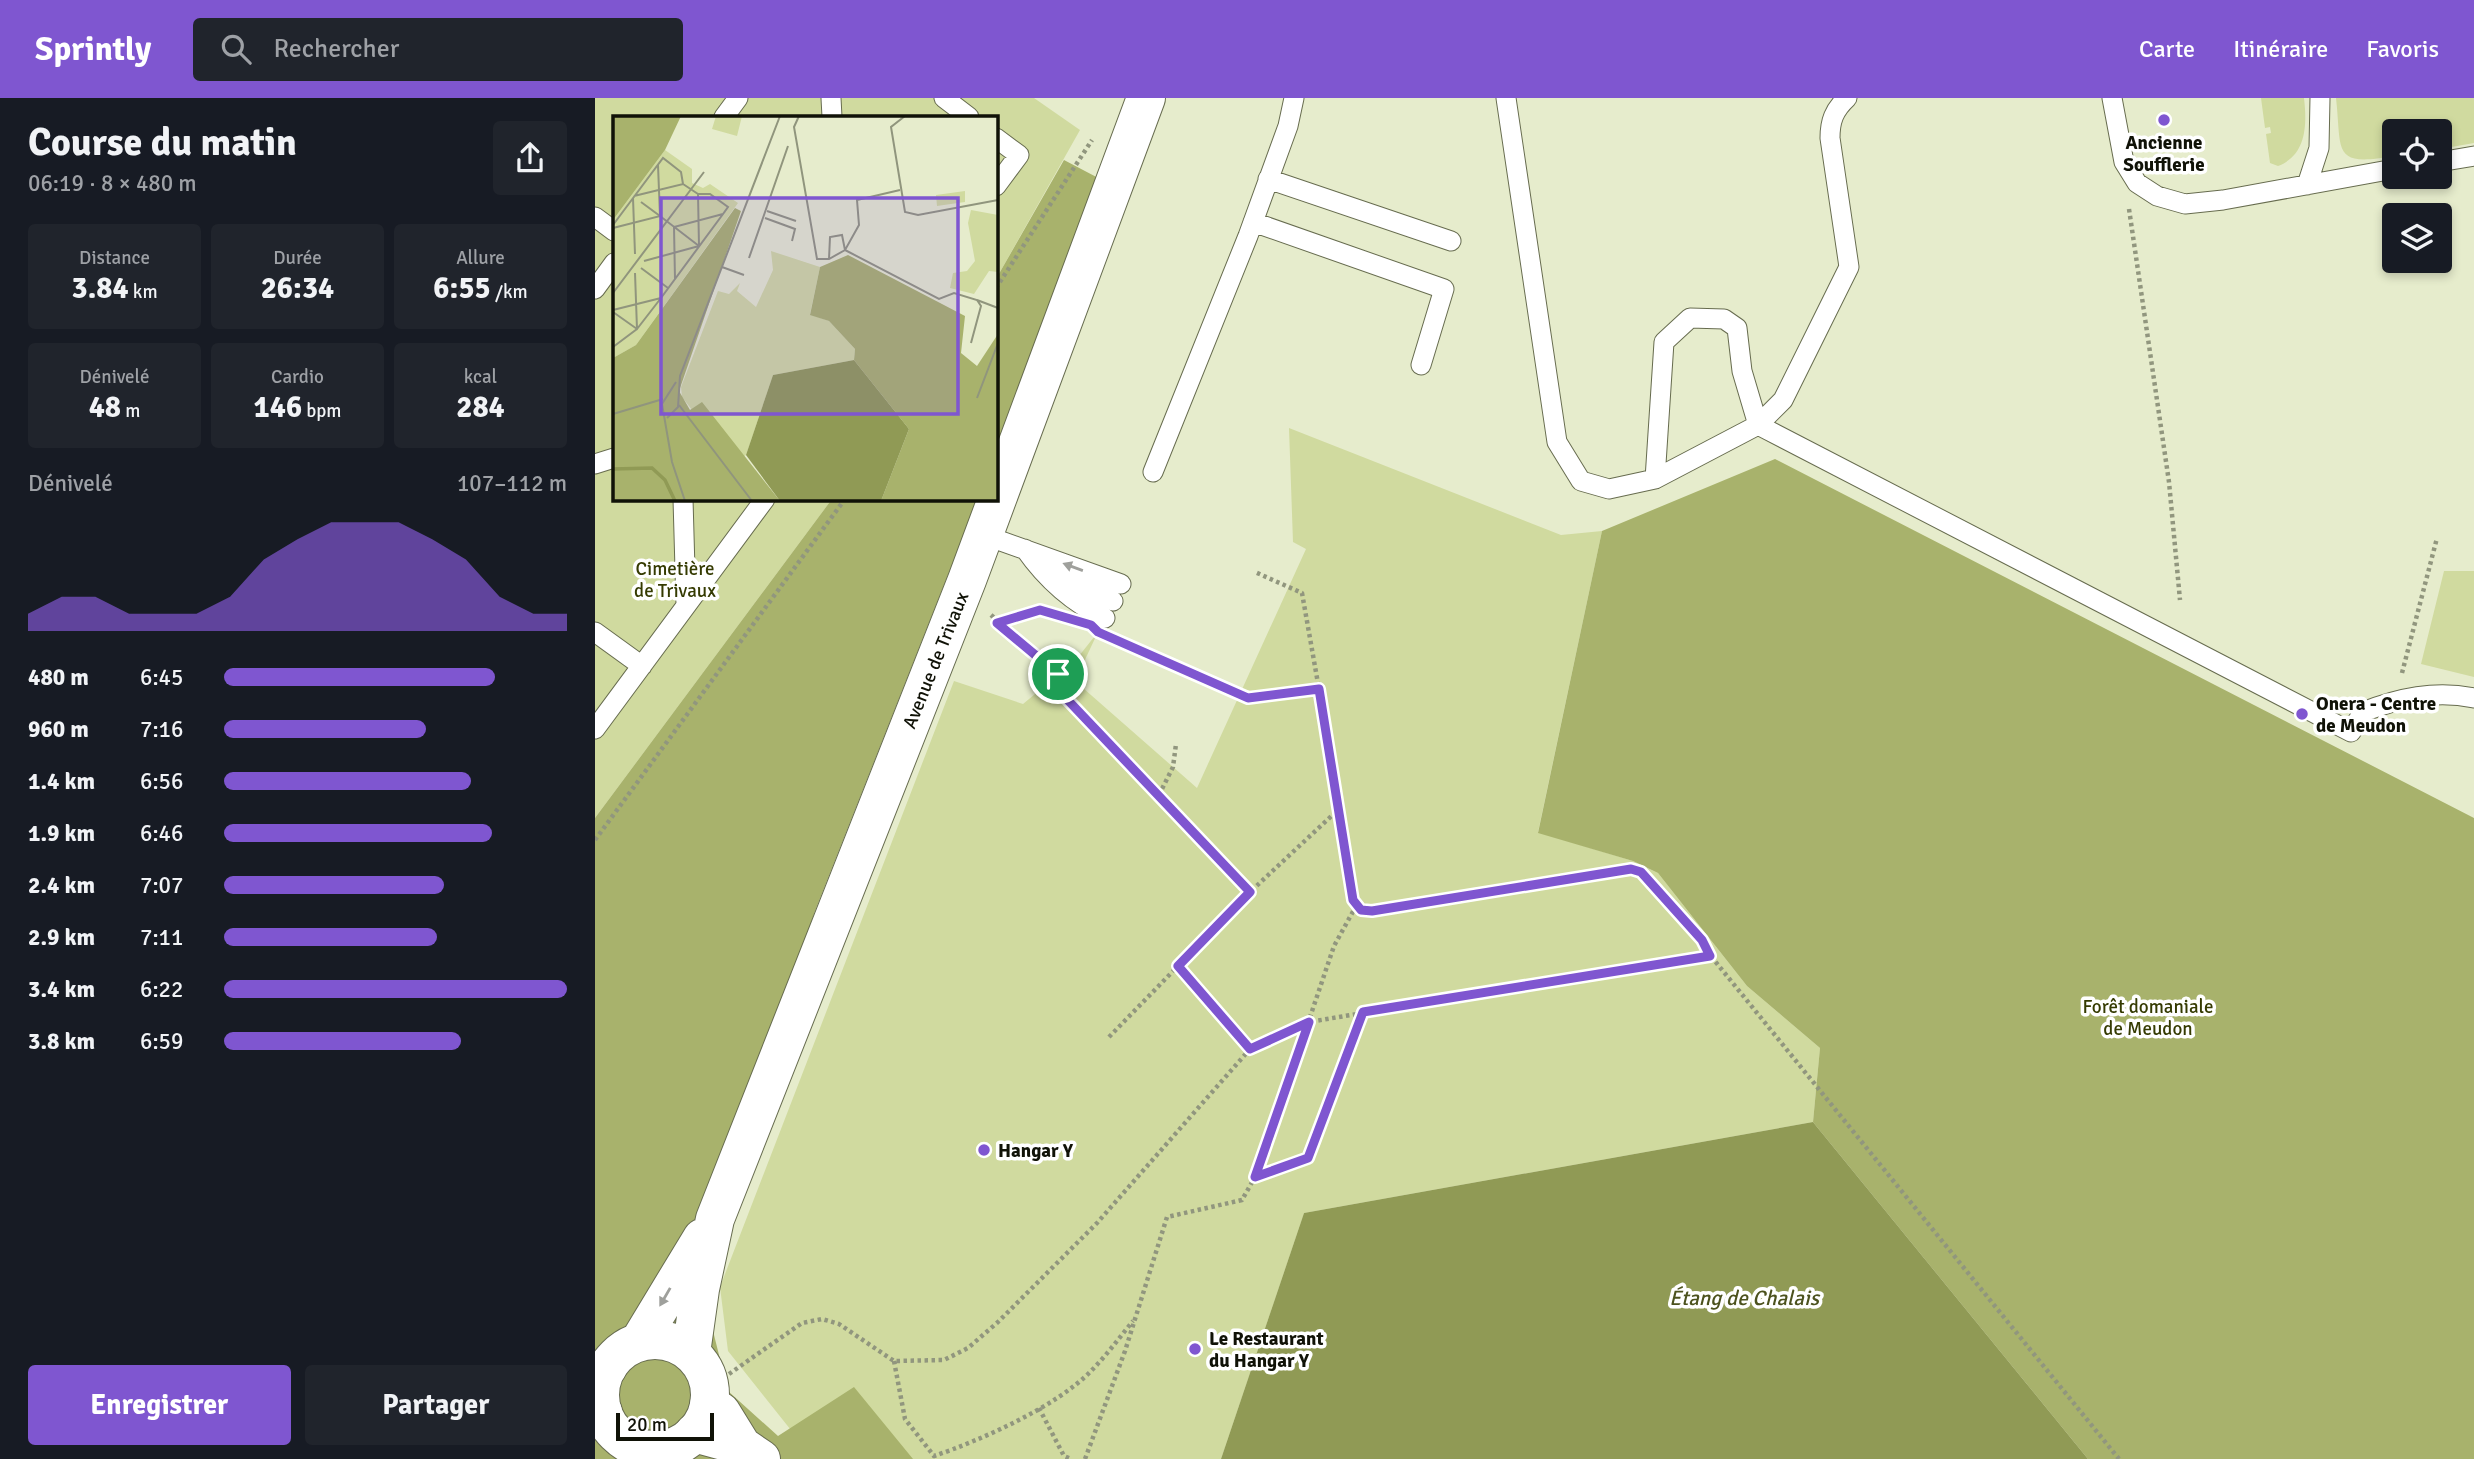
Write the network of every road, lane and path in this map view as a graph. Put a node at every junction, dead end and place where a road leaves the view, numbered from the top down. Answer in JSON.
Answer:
{"nodes":[{"id":1,"x":738,"y":98,"type":"edge"},
{"id":2,"x":831,"y":98,"type":"edge"},
{"id":3,"x":944,"y":98,"type":"edge"},
{"id":4,"x":1294,"y":98,"type":"edge"},
{"id":5,"x":1506,"y":98,"type":"edge"},
{"id":6,"x":1847,"y":98,"type":"edge"},
{"id":7,"x":2112,"y":98,"type":"edge"},
{"id":8,"x":2320,"y":98,"type":"edge"},
{"id":9,"x":1142,"y":112,"type":"edge"},
{"id":10,"x":724,"y":116,"type":"edge"},
{"id":11,"x":832,"y":116,"type":"edge"},
{"id":12,"x":968,"y":116,"type":"edge"},
{"id":13,"x":997,"y":139,"type":"edge"},
{"id":14,"x":2474,"y":156,"type":"edge"},
{"id":15,"x":2452,"y":160,"type":"edge"},
{"id":16,"x":2382,"y":171,"type":"edge"},
{"id":17,"x":1268,"y":179,"type":"junction"},
{"id":18,"x":2137,"y":183,"type":"junction"},
{"id":19,"x":997,"y":185,"type":"edge"},
{"id":20,"x":2307,"y":185,"type":"junction"},
{"id":21,"x":595,"y":217,"type":"edge"},
{"id":22,"x":1253,"y":222,"type":"junction"},
{"id":23,"x":613,"y":230,"type":"edge"},
{"id":24,"x":1451,"y":241,"type":"dead end"},
{"id":25,"x":613,"y":264,"type":"edge"},
{"id":26,"x":997,"y":286,"type":"edge"},
{"id":27,"x":595,"y":289,"type":"edge"},
{"id":28,"x":1421,"y":365,"type":"dead end"},
{"id":29,"x":1758,"y":425,"type":"junction"},
{"id":30,"x":613,"y":458,"type":"edge"},
{"id":31,"x":595,"y":464,"type":"edge"},
{"id":32,"x":1153,"y":472,"type":"dead end"},
{"id":33,"x":1655,"y":479,"type":"junction"},
{"id":34,"x":997,"y":498,"type":"edge"},
{"id":35,"x":683,"y":500,"type":"edge"},
{"id":36,"x":764,"y":500,"type":"edge"},
{"id":37,"x":844,"y":500,"type":"edge"},
{"id":38,"x":996,"y":500,"type":"edge"},
{"id":39,"x":983,"y":535,"type":"junction"},
{"id":40,"x":2437,"y":538,"type":"dead end"},
{"id":41,"x":1025,"y":549,"type":"junction"},
{"id":42,"x":1255,"y":572,"type":"dead end"},
{"id":43,"x":2180,"y":600,"type":"dead end"},
{"id":44,"x":686,"y":605,"type":"junction"},
{"id":45,"x":1053,"y":613,"type":"dead end"},
{"id":46,"x":595,"y":632,"type":"edge"},
{"id":47,"x":1110,"y":637,"type":"dead end"},
{"id":48,"x":642,"y":666,"type":"junction"},
{"id":49,"x":1319,"y":689,"type":"junction"},
{"id":50,"x":2474,"y":698,"type":"edge"},
{"id":51,"x":2401,"y":699,"type":"junction"},
{"id":52,"x":596,"y":726,"type":"edge"},
{"id":53,"x":1176,"y":744,"type":"dead end"},
{"id":54,"x":1159,"y":795,"type":"junction"},
{"id":55,"x":1340,"y":808,"type":"junction"},
{"id":56,"x":595,"y":839,"type":"edge"},
{"id":57,"x":1250,"y":892,"type":"junction"},
{"id":58,"x":1356,"y":906,"type":"junction"},
{"id":59,"x":1710,"y":956,"type":"junction"},
{"id":60,"x":1178,"y":966,"type":"junction"},
{"id":61,"x":1363,"y":1012,"type":"junction"},
{"id":62,"x":1309,"y":1022,"type":"junction"},
{"id":63,"x":1109,"y":1037,"type":"dead end"},
{"id":64,"x":1250,"y":1049,"type":"junction"},
{"id":65,"x":1255,"y":1177,"type":"junction"},
{"id":66,"x":715,"y":1219,"type":"junction"},
{"id":67,"x":1136,"y":1318,"type":"junction"},
{"id":68,"x":639,"y":1342,"type":"junction"},
{"id":69,"x":894,"y":1361,"type":"junction"},
{"id":70,"x":601,"y":1371,"type":"edge"},
{"id":71,"x":1039,"y":1408,"type":"junction"},
{"id":72,"x":688,"y":1412,"type":"edge"},
{"id":73,"x":612,"y":1430,"type":"edge"},
{"id":74,"x":751,"y":1452,"type":"edge"},
{"id":75,"x":934,"y":1457,"type":"edge"},
{"id":76,"x":1071,"y":1459,"type":"edge"},
{"id":77,"x":1085,"y":1459,"type":"edge"},
{"id":78,"x":2119,"y":1459,"type":"edge"}],
"edges":[{"from":1,"to":10,"type":"lane"},
{"from":2,"to":11,"type":"lane"},
{"from":3,"to":12,"type":"lane"},
{"from":4,"to":17,"type":"lane"},
{"from":5,"to":33,"type":"lane"},
{"from":6,"to":29,"type":"lane"},
{"from":7,"to":18,"type":"lane"},
{"from":8,"to":20,"type":"lane"},
{"from":9,"to":26,"type":"path"},
{"from":9,"to":34,"type":"main road","name":"Avenue de Trivaux"},
{"from":13,"to":19,"type":"lane"},
{"from":14,"to":15,"type":"lane"},
{"from":16,"to":20,"type":"lane"},
{"from":17,"to":22,"type":"lane"},
{"from":17,"to":24,"type":"lane"},
{"from":18,"to":20,"type":"lane"},
{"from":18,"to":43,"type":"path"},
{"from":21,"to":23,"type":"lane"},
{"from":22,"to":28,"type":"lane"},
{"from":22,"to":32,"type":"lane"},
{"from":25,"to":27,"type":"lane"},
{"from":29,"to":33,"type":"lane"},
{"from":29,"to":33,"type":"lane"},
{"from":29,"to":51,"type":"lane"},
{"from":30,"to":31,"type":"lane"},
{"from":35,"to":44,"type":"lane"},
{"from":36,"to":44,"type":"lane"},
{"from":37,"to":56,"type":"path"},
{"from":38,"to":39,"type":"main road","name":"Avenue de Trivaux"},
{"from":39,"to":41,"type":"lane"},
{"from":39,"to":66,"type":"main road","name":"Avenue de Trivaux"},
{"from":40,"to":51,"type":"path"},
{"from":41,"to":41,"type":"lane","one_way":true},
{"from":42,"to":49,"type":"path"},
{"from":44,"to":48,"type":"lane"},
{"from":45,"to":54,"type":"path"},
{"from":46,"to":48,"type":"lane"},
{"from":47,"to":49,"type":"path"},
{"from":48,"to":52,"type":"lane"},
{"from":49,"to":55,"type":"path"},
{"from":50,"to":51,"type":"lane"},
{"from":53,"to":54,"type":"path"},
{"from":54,"to":57,"type":"path"},
{"from":55,"to":57,"type":"path"},
{"from":55,"to":58,"type":"path"},
{"from":57,"to":60,"type":"path"},
{"from":58,"to":59,"type":"path"},
{"from":58,"to":62,"type":"path"},
{"from":59,"to":61,"type":"path"},
{"from":59,"to":78,"type":"path"},
{"from":60,"to":63,"type":"path"},
{"from":60,"to":64,"type":"path"},
{"from":61,"to":62,"type":"path"},
{"from":61,"to":65,"type":"path"},
{"from":62,"to":64,"type":"path"},
{"from":62,"to":65,"type":"path"},
{"from":64,"to":69,"type":"path"},
{"from":65,"to":67,"type":"path"},
{"from":66,"to":68,"type":"main road","name":"Avenue de Trivaux","one_way":true},
{"from":66,"to":72,"type":"main road","name":"Avenue de Trivaux"},
{"from":67,"to":71,"type":"path"},
{"from":67,"to":77,"type":"path"},
{"from":68,"to":70,"type":"main road"},
{"from":68,"to":72,"type":"main road"},
{"from":69,"to":72,"type":"path"},
{"from":69,"to":75,"type":"path"},
{"from":70,"to":73,"type":"main road"},
{"from":71,"to":75,"type":"path"},
{"from":71,"to":76,"type":"path"},
{"from":72,"to":73,"type":"main road"},
{"from":72,"to":74,"type":"main road"}]}
